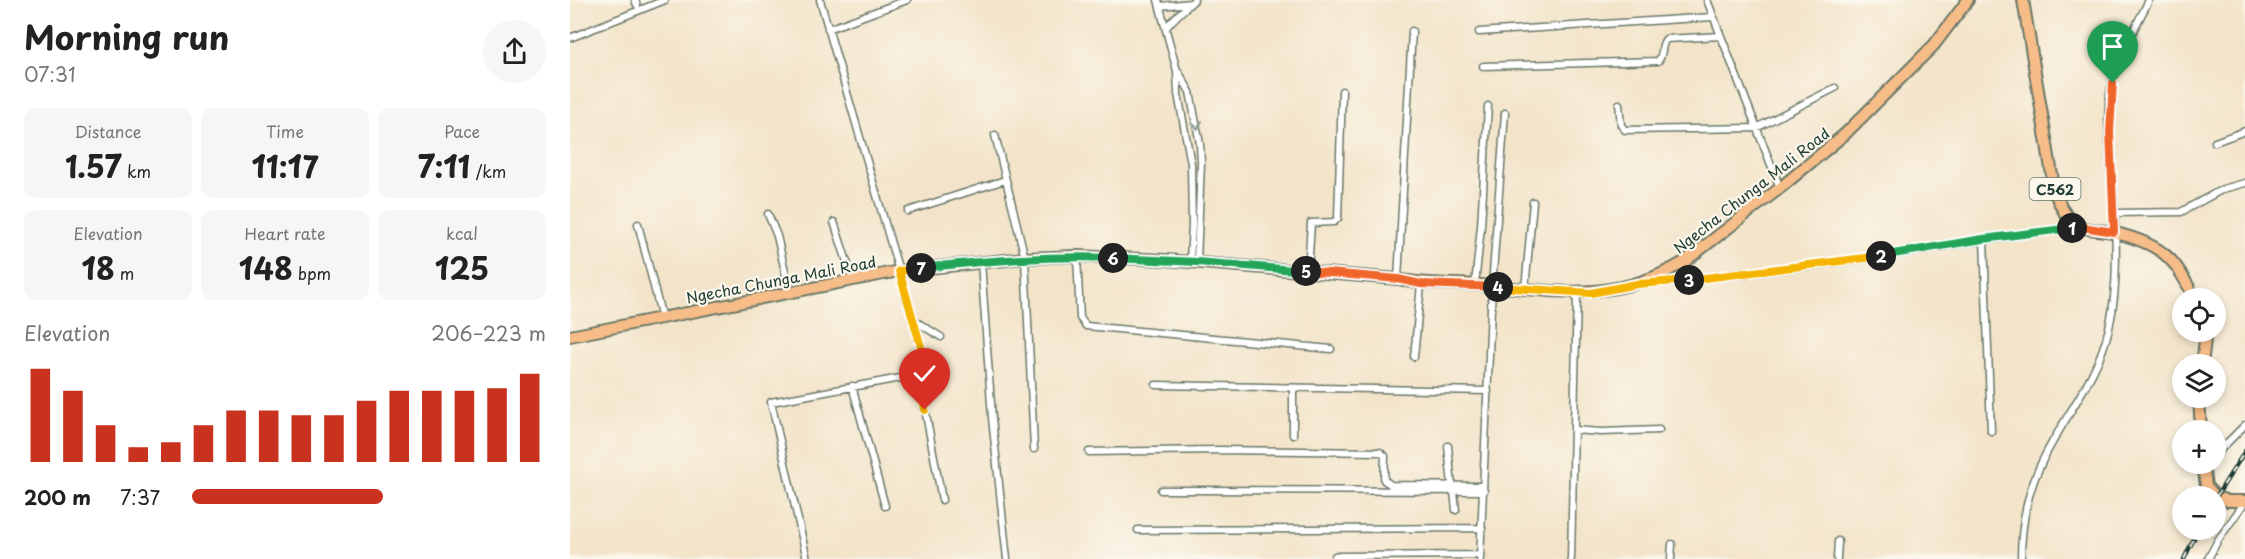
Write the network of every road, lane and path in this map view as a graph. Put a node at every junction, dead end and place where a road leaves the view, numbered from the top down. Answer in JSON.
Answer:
{"nodes":[{"id":1,"x":665,"y":0,"type":"edge"},
{"id":2,"x":820,"y":0,"type":"edge"},
{"id":3,"x":908,"y":0,"type":"edge"},
{"id":4,"x":1707,"y":0,"type":"edge"},
{"id":5,"x":1968,"y":0,"type":"edge"},
{"id":6,"x":2023,"y":0,"type":"edge"},
{"id":7,"x":2149,"y":0,"type":"edge"},
{"id":8,"x":1192,"y":2,"type":"edge"},
{"id":9,"x":1159,"y":3,"type":"edge"},
{"id":10,"x":1713,"y":17,"type":"junction"},
{"id":11,"x":1166,"y":28,"type":"junction"},
{"id":12,"x":828,"y":29,"type":"junction"},
{"id":13,"x":1412,"y":31,"type":"dead end"},
{"id":14,"x":1479,"y":32,"type":"dead end"},
{"id":15,"x":1721,"y":36,"type":"junction"},
{"id":16,"x":570,"y":38,"type":"edge"},
{"id":17,"x":1483,"y":66,"type":"dead end"},
{"id":18,"x":1177,"y":70,"type":"junction"},
{"id":19,"x":1835,"y":88,"type":"dead end"},
{"id":20,"x":1342,"y":91,"type":"dead end"},
{"id":21,"x":1619,"y":104,"type":"dead end"},
{"id":22,"x":1488,"y":106,"type":"dead end"},
{"id":23,"x":1505,"y":113,"type":"dead end"},
{"id":24,"x":1756,"y":128,"type":"junction"},
{"id":25,"x":2245,"y":131,"type":"edge"},
{"id":26,"x":995,"y":135,"type":"dead end"},
{"id":27,"x":2215,"y":142,"type":"dead end"},
{"id":28,"x":1005,"y":180,"type":"junction"},
{"id":29,"x":2245,"y":183,"type":"edge"},
{"id":30,"x":1780,"y":189,"type":"junction"},
{"id":31,"x":1533,"y":202,"type":"dead end"},
{"id":32,"x":908,"y":211,"type":"dead end"},
{"id":33,"x":2114,"y":213,"type":"junction"},
{"id":34,"x":768,"y":214,"type":"dead end"},
{"id":35,"x":834,"y":222,"type":"dead end"},
{"id":36,"x":638,"y":224,"type":"dead end"},
{"id":37,"x":2082,"y":227,"type":"junction"},
{"id":38,"x":2114,"y":232,"type":"junction"},
{"id":39,"x":1983,"y":239,"type":"junction"},
{"id":40,"x":1077,"y":256,"type":"junction"},
{"id":41,"x":1025,"y":258,"type":"junction"},
{"id":42,"x":981,"y":261,"type":"junction"},
{"id":43,"x":1193,"y":262,"type":"junction"},
{"id":44,"x":899,"y":271,"type":"junction"},
{"id":45,"x":1308,"y":271,"type":"junction"},
{"id":46,"x":1398,"y":279,"type":"junction"},
{"id":47,"x":853,"y":280,"type":"junction"},
{"id":48,"x":1421,"y":284,"type":"junction"},
{"id":49,"x":1637,"y":284,"type":"junction"},
{"id":50,"x":1475,"y":285,"type":"junction"},
{"id":51,"x":1492,"y":286,"type":"junction"},
{"id":52,"x":2189,"y":288,"type":"edge"},
{"id":53,"x":1525,"y":289,"type":"junction"},
{"id":54,"x":790,"y":293,"type":"junction"},
{"id":55,"x":1577,"y":293,"type":"junction"},
{"id":56,"x":912,"y":318,"type":"junction"},
{"id":57,"x":662,"y":319,"type":"junction"},
{"id":58,"x":570,"y":336,"type":"edge"},
{"id":59,"x":941,"y":337,"type":"dead end"},
{"id":60,"x":1331,"y":349,"type":"dead end"},
{"id":61,"x":1414,"y":357,"type":"dead end"},
{"id":62,"x":922,"y":374,"type":"junction"},
{"id":63,"x":1156,"y":385,"type":"dead end"},
{"id":64,"x":852,"y":386,"type":"junction"},
{"id":65,"x":1293,"y":388,"type":"junction"},
{"id":66,"x":1488,"y":392,"type":"junction"},
{"id":67,"x":2245,"y":425,"type":"edge"},
{"id":68,"x":1574,"y":430,"type":"junction"},
{"id":69,"x":1659,"y":430,"type":"dead end"},
{"id":70,"x":1991,"y":431,"type":"dead end"},
{"id":71,"x":1293,"y":435,"type":"dead end"},
{"id":72,"x":2226,"y":444,"type":"edge"},
{"id":73,"x":1448,"y":446,"type":"dead end"},
{"id":74,"x":1034,"y":449,"type":"dead end"},
{"id":75,"x":1089,"y":452,"type":"dead end"},
{"id":76,"x":1484,"y":488,"type":"junction"},
{"id":77,"x":1453,"y":489,"type":"junction"},
{"id":78,"x":1161,"y":490,"type":"dead end"},
{"id":79,"x":942,"y":500,"type":"dead end"},
{"id":80,"x":2226,"y":500,"type":"edge"},
{"id":81,"x":2245,"y":501,"type":"edge"},
{"id":82,"x":885,"y":506,"type":"dead end"},
{"id":83,"x":1456,"y":510,"type":"dead end"},
{"id":84,"x":1482,"y":528,"type":"junction"},
{"id":85,"x":1138,"y":530,"type":"dead end"},
{"id":86,"x":1838,"y":541,"type":"dead end"},
{"id":87,"x":1672,"y":544,"type":"dead end"},
{"id":88,"x":1335,"y":556,"type":"dead end"},
{"id":89,"x":1480,"y":557,"type":"edge"},
{"id":90,"x":807,"y":559,"type":"edge"},
{"id":91,"x":1007,"y":559,"type":"edge"},
{"id":92,"x":1571,"y":559,"type":"edge"},
{"id":93,"x":1671,"y":559,"type":"edge"},
{"id":94,"x":1837,"y":559,"type":"edge"},
{"id":95,"x":2021,"y":559,"type":"edge"},
{"id":96,"x":2208,"y":559,"type":"edge"}],
"edges":[{"from":1,"to":16,"type":"street"},
{"from":2,"to":12,"type":"street"},
{"from":3,"to":12,"type":"street"},
{"from":4,"to":10,"type":"street"},
{"from":5,"to":30,"type":"main road","name":"Ngecha Chunga Mali Road"},
{"from":6,"to":37,"type":"main road","number":"C562"},
{"from":7,"to":33,"type":"street"},
{"from":8,"to":9,"type":"street"},
{"from":8,"to":11,"type":"street"},
{"from":9,"to":11,"type":"street"},
{"from":10,"to":14,"type":"street"},
{"from":10,"to":15,"type":"street"},
{"from":11,"to":18,"type":"street"},
{"from":12,"to":44,"type":"street"},
{"from":13,"to":46,"type":"street"},
{"from":15,"to":17,"type":"street"},
{"from":15,"to":24,"type":"street"},
{"from":18,"to":43,"type":"street"},
{"from":18,"to":43,"type":"street","one_way":true},
{"from":19,"to":24,"type":"street"},
{"from":20,"to":45,"type":"street"},
{"from":21,"to":24,"type":"street"},
{"from":22,"to":50,"type":"street"},
{"from":23,"to":51,"type":"street"},
{"from":24,"to":30,"type":"street"},
{"from":25,"to":27,"type":"street"},
{"from":26,"to":28,"type":"street"},
{"from":28,"to":32,"type":"street"},
{"from":28,"to":41,"type":"street"},
{"from":29,"to":33,"type":"street"},
{"from":30,"to":49,"type":"main road","name":"Ngecha Chunga Mali Road"},
{"from":31,"to":53,"type":"street"},
{"from":33,"to":38,"type":"street"},
{"from":34,"to":54,"type":"street"},
{"from":35,"to":47,"type":"street"},
{"from":36,"to":57,"type":"street"},
{"from":37,"to":38,"type":"main road"},
{"from":37,"to":39,"type":"street"},
{"from":38,"to":52,"type":"main road"},
{"from":38,"to":95,"type":"street"},
{"from":39,"to":49,"type":"street"},
{"from":39,"to":70,"type":"street"},
{"from":40,"to":41,"type":"main road","name":"Ngecha Chunga Mali Road"},
{"from":40,"to":43,"type":"main road","name":"Ngecha Chunga Mali Road"},
{"from":40,"to":60,"type":"street"},
{"from":41,"to":42,"type":"main road","name":"Ngecha Chunga Mali Road"},
{"from":41,"to":74,"type":"street"},
{"from":42,"to":44,"type":"main road","name":"Ngecha Chunga Mali Road"},
{"from":42,"to":91,"type":"street"},
{"from":43,"to":45,"type":"main road","name":"Ngecha Chunga Mali Road"},
{"from":44,"to":47,"type":"main road","name":"Ngecha Chunga Mali Road"},
{"from":44,"to":56,"type":"street"},
{"from":45,"to":46,"type":"main road","name":"Ngecha Chunga Mali Road"},
{"from":46,"to":48,"type":"main road","name":"Ngecha Chunga Mali Road"},
{"from":47,"to":54,"type":"main road","name":"Ngecha Chunga Mali Road"},
{"from":48,"to":50,"type":"main road","name":"Ngecha Chunga Mali Road"},
{"from":48,"to":61,"type":"street"},
{"from":49,"to":55,"type":"main road","name":"Ngecha Chunga Mali Road"},
{"from":50,"to":51,"type":"main road","name":"Ngecha Chunga Mali Road"},
{"from":51,"to":53,"type":"main road","name":"Ngecha Chunga Mali Road"},
{"from":51,"to":66,"type":"street"},
{"from":53,"to":55,"type":"main road","name":"Ngecha Chunga Mali Road"},
{"from":54,"to":57,"type":"main road","name":"Ngecha Chunga Mali Road"},
{"from":55,"to":68,"type":"street"},
{"from":56,"to":59,"type":"street"},
{"from":56,"to":62,"type":"street"},
{"from":57,"to":58,"type":"main road","name":"Ngecha Chunga Mali Road"},
{"from":62,"to":64,"type":"street"},
{"from":62,"to":79,"type":"street"},
{"from":63,"to":65,"type":"street"},
{"from":64,"to":82,"type":"street"},
{"from":64,"to":90,"type":"street"},
{"from":65,"to":66,"type":"street"},
{"from":65,"to":71,"type":"street"},
{"from":66,"to":76,"type":"street"},
{"from":67,"to":72,"type":"street"},
{"from":68,"to":69,"type":"street"},
{"from":68,"to":92,"type":"street"},
{"from":73,"to":77,"type":"street"},
{"from":75,"to":77,"type":"street"},
{"from":76,"to":77,"type":"street"},
{"from":76,"to":84,"type":"street"},
{"from":77,"to":78,"type":"street"},
{"from":77,"to":83,"type":"street"},
{"from":80,"to":81,"type":"main road"},
{"from":81,"to":96,"type":"street"},
{"from":84,"to":85,"type":"street"},
{"from":84,"to":89,"type":"street"},
{"from":86,"to":94,"type":"street"},
{"from":87,"to":93,"type":"street"},
{"from":88,"to":89,"type":"street"}]}
